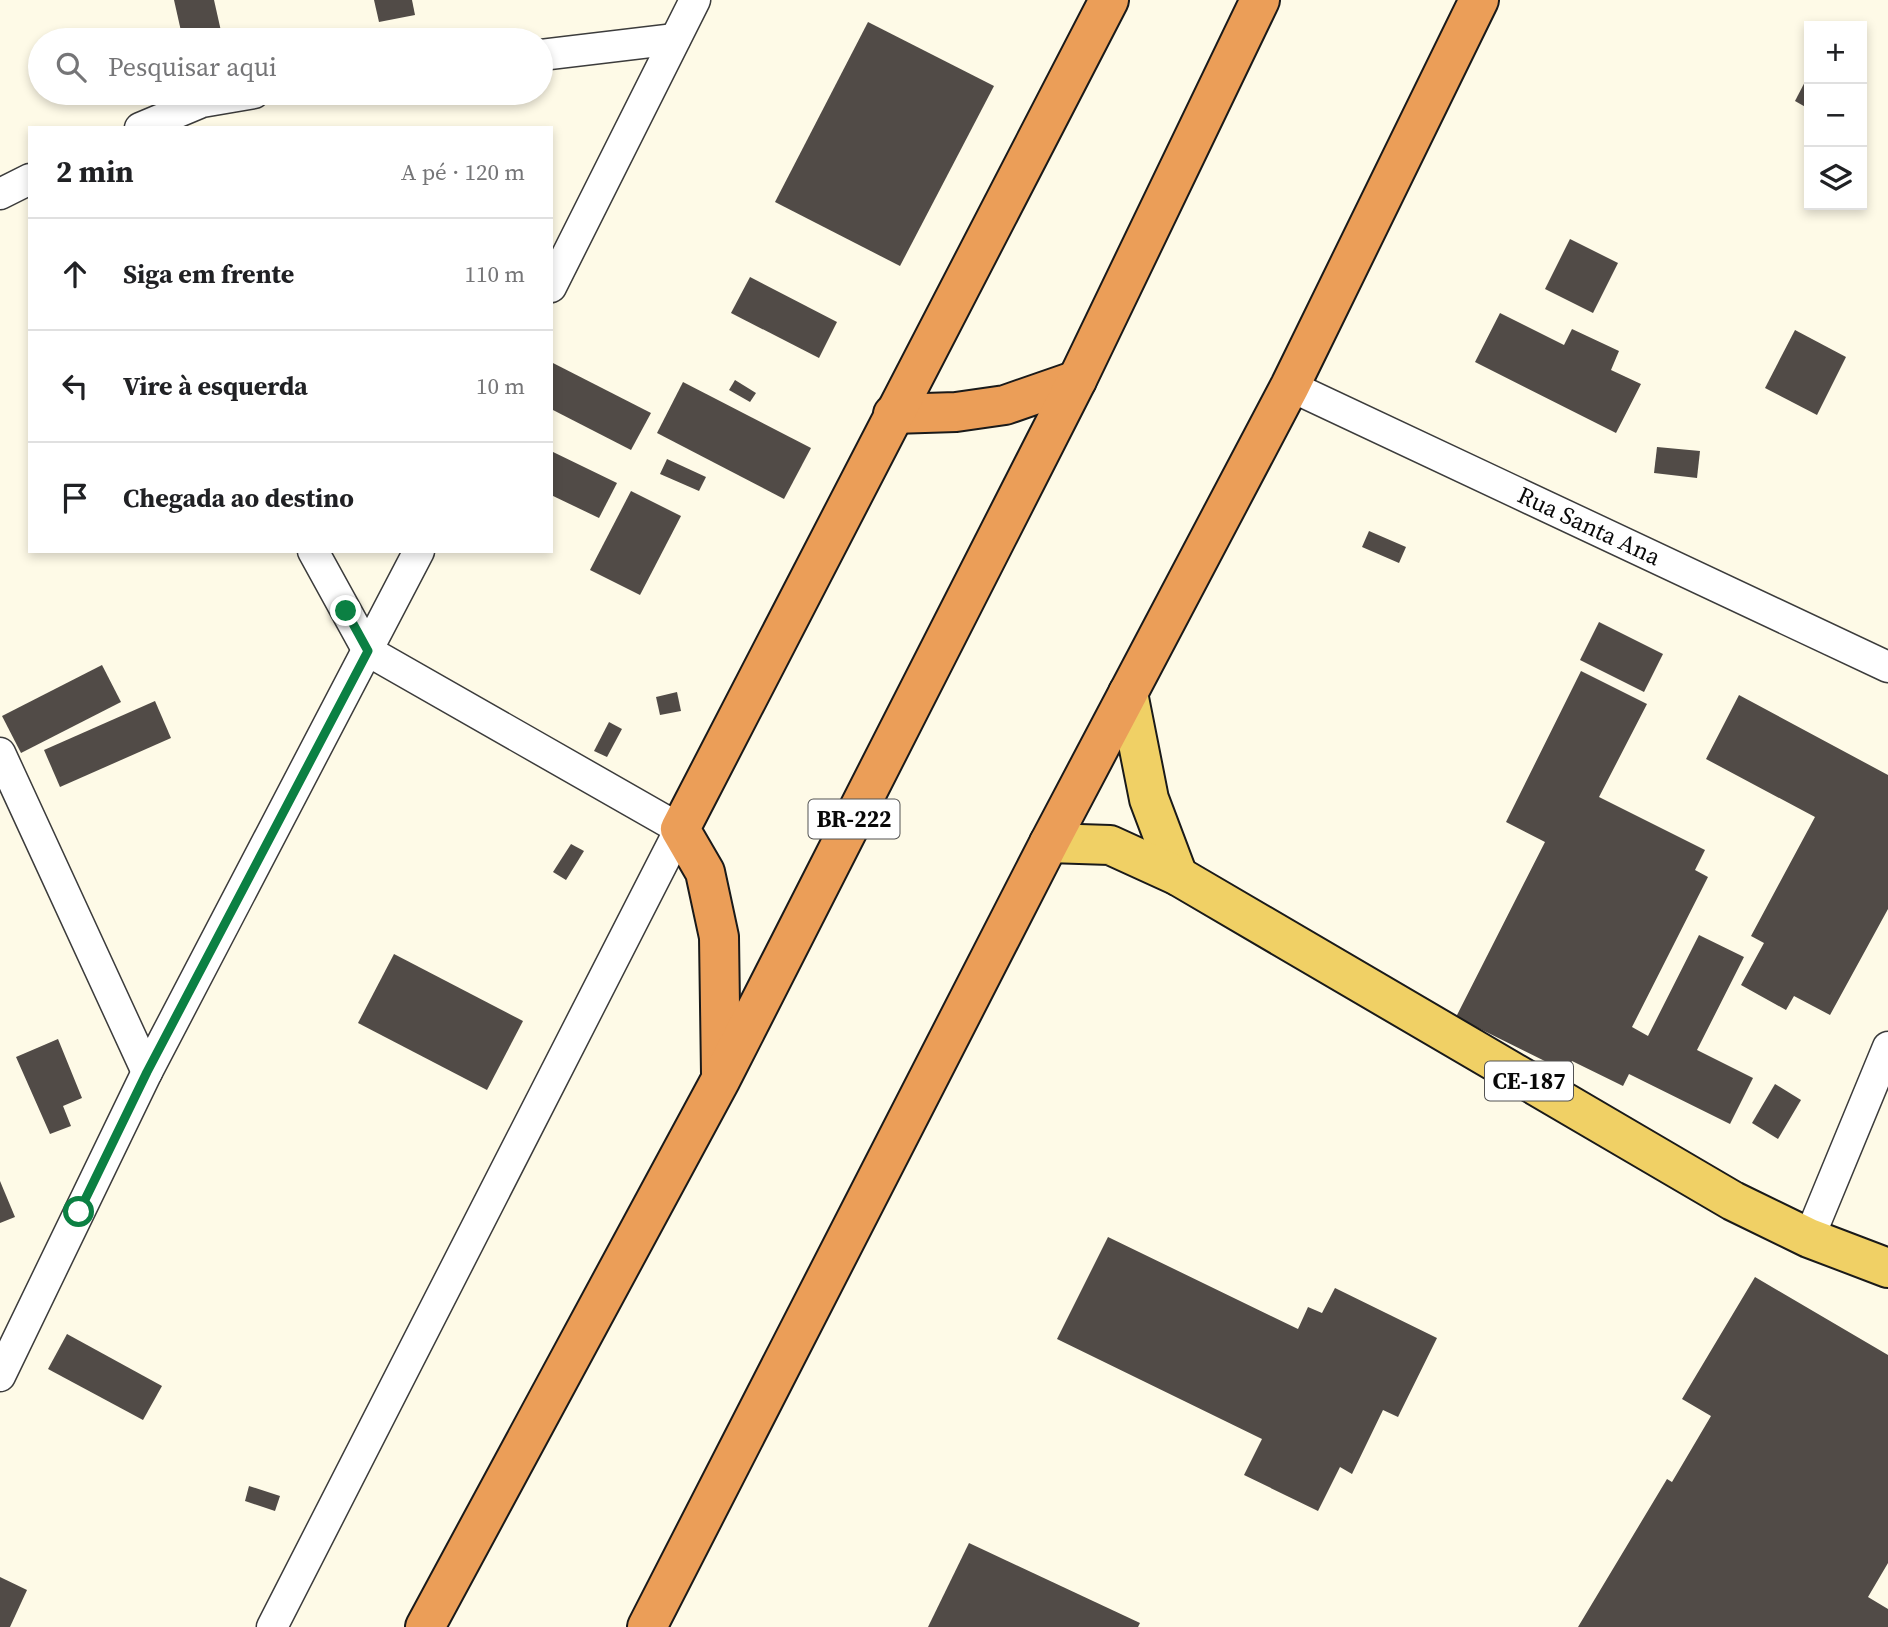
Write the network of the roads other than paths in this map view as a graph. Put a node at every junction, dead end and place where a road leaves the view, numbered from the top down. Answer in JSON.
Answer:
{"nodes":[{"id":1,"x":695,"y":0,"type":"edge"},
{"id":2,"x":1109,"y":0,"type":"edge"},
{"id":3,"x":1260,"y":0,"type":"edge"},
{"id":4,"x":1479,"y":0,"type":"edge"},
{"id":5,"x":675,"y":39,"type":"junction"},
{"id":6,"x":553,"y":54,"type":"edge"},
{"id":7,"x":195,"y":105,"type":"edge"},
{"id":8,"x":145,"y":126,"type":"edge"},
{"id":9,"x":28,"y":180,"type":"edge"},
{"id":10,"x":0,"y":194,"type":"edge"},
{"id":11,"x":553,"y":283,"type":"edge"},
{"id":12,"x":1077,"y":380,"type":"junction"},
{"id":13,"x":1290,"y":386,"type":"junction"},
{"id":14,"x":893,"y":414,"type":"junction"},
{"id":15,"x":314,"y":553,"type":"edge"},
{"id":16,"x":418,"y":553,"type":"edge"},
{"id":17,"x":368,"y":651,"type":"junction"},
{"id":18,"x":1888,"y":667,"type":"edge"},
{"id":19,"x":1128,"y":694,"type":"junction"},
{"id":20,"x":0,"y":753,"type":"edge"},
{"id":21,"x":680,"y":829,"type":"junction"},
{"id":22,"x":1049,"y":843,"type":"junction"},
{"id":23,"x":1178,"y":876,"type":"junction"},
{"id":24,"x":1888,"y":1047,"type":"edge"},
{"id":25,"x":147,"y":1072,"type":"junction"},
{"id":26,"x":721,"y":1079,"type":"junction"},
{"id":27,"x":1809,"y":1238,"type":"junction"},
{"id":28,"x":1888,"y":1268,"type":"edge"},
{"id":29,"x":0,"y":1376,"type":"edge"},
{"id":30,"x":272,"y":1627,"type":"edge"},
{"id":31,"x":425,"y":1627,"type":"edge"},
{"id":32,"x":647,"y":1627,"type":"edge"}],
"edges":[{"from":1,"to":5,"type":"street"},
{"from":2,"to":14,"type":"highway"},
{"from":3,"to":12,"type":"highway","number":"BR-222"},
{"from":4,"to":13,"type":"highway"},
{"from":5,"to":6,"type":"street"},
{"from":5,"to":11,"type":"street"},
{"from":7,"to":8,"type":"street"},
{"from":9,"to":10,"type":"street"},
{"from":12,"to":14,"type":"highway"},
{"from":12,"to":26,"type":"highway","number":"BR-222"},
{"from":13,"to":18,"type":"street","name":"Rua Santa Ana"},
{"from":13,"to":19,"type":"highway"},
{"from":14,"to":21,"type":"highway"},
{"from":15,"to":17,"type":"street"},
{"from":16,"to":17,"type":"street"},
{"from":17,"to":21,"type":"street"},
{"from":17,"to":25,"type":"street"},
{"from":19,"to":22,"type":"highway"},
{"from":19,"to":23,"type":"main road"},
{"from":20,"to":25,"type":"street"},
{"from":21,"to":26,"type":"highway"},
{"from":21,"to":30,"type":"street"},
{"from":22,"to":23,"type":"main road","number":"CE-187"},
{"from":22,"to":32,"type":"highway"},
{"from":23,"to":27,"type":"main road","number":"CE-187"},
{"from":24,"to":27,"type":"street"},
{"from":25,"to":29,"type":"street"},
{"from":26,"to":31,"type":"highway","number":"BR-222"},
{"from":27,"to":28,"type":"main road","number":"CE-187"}]}
